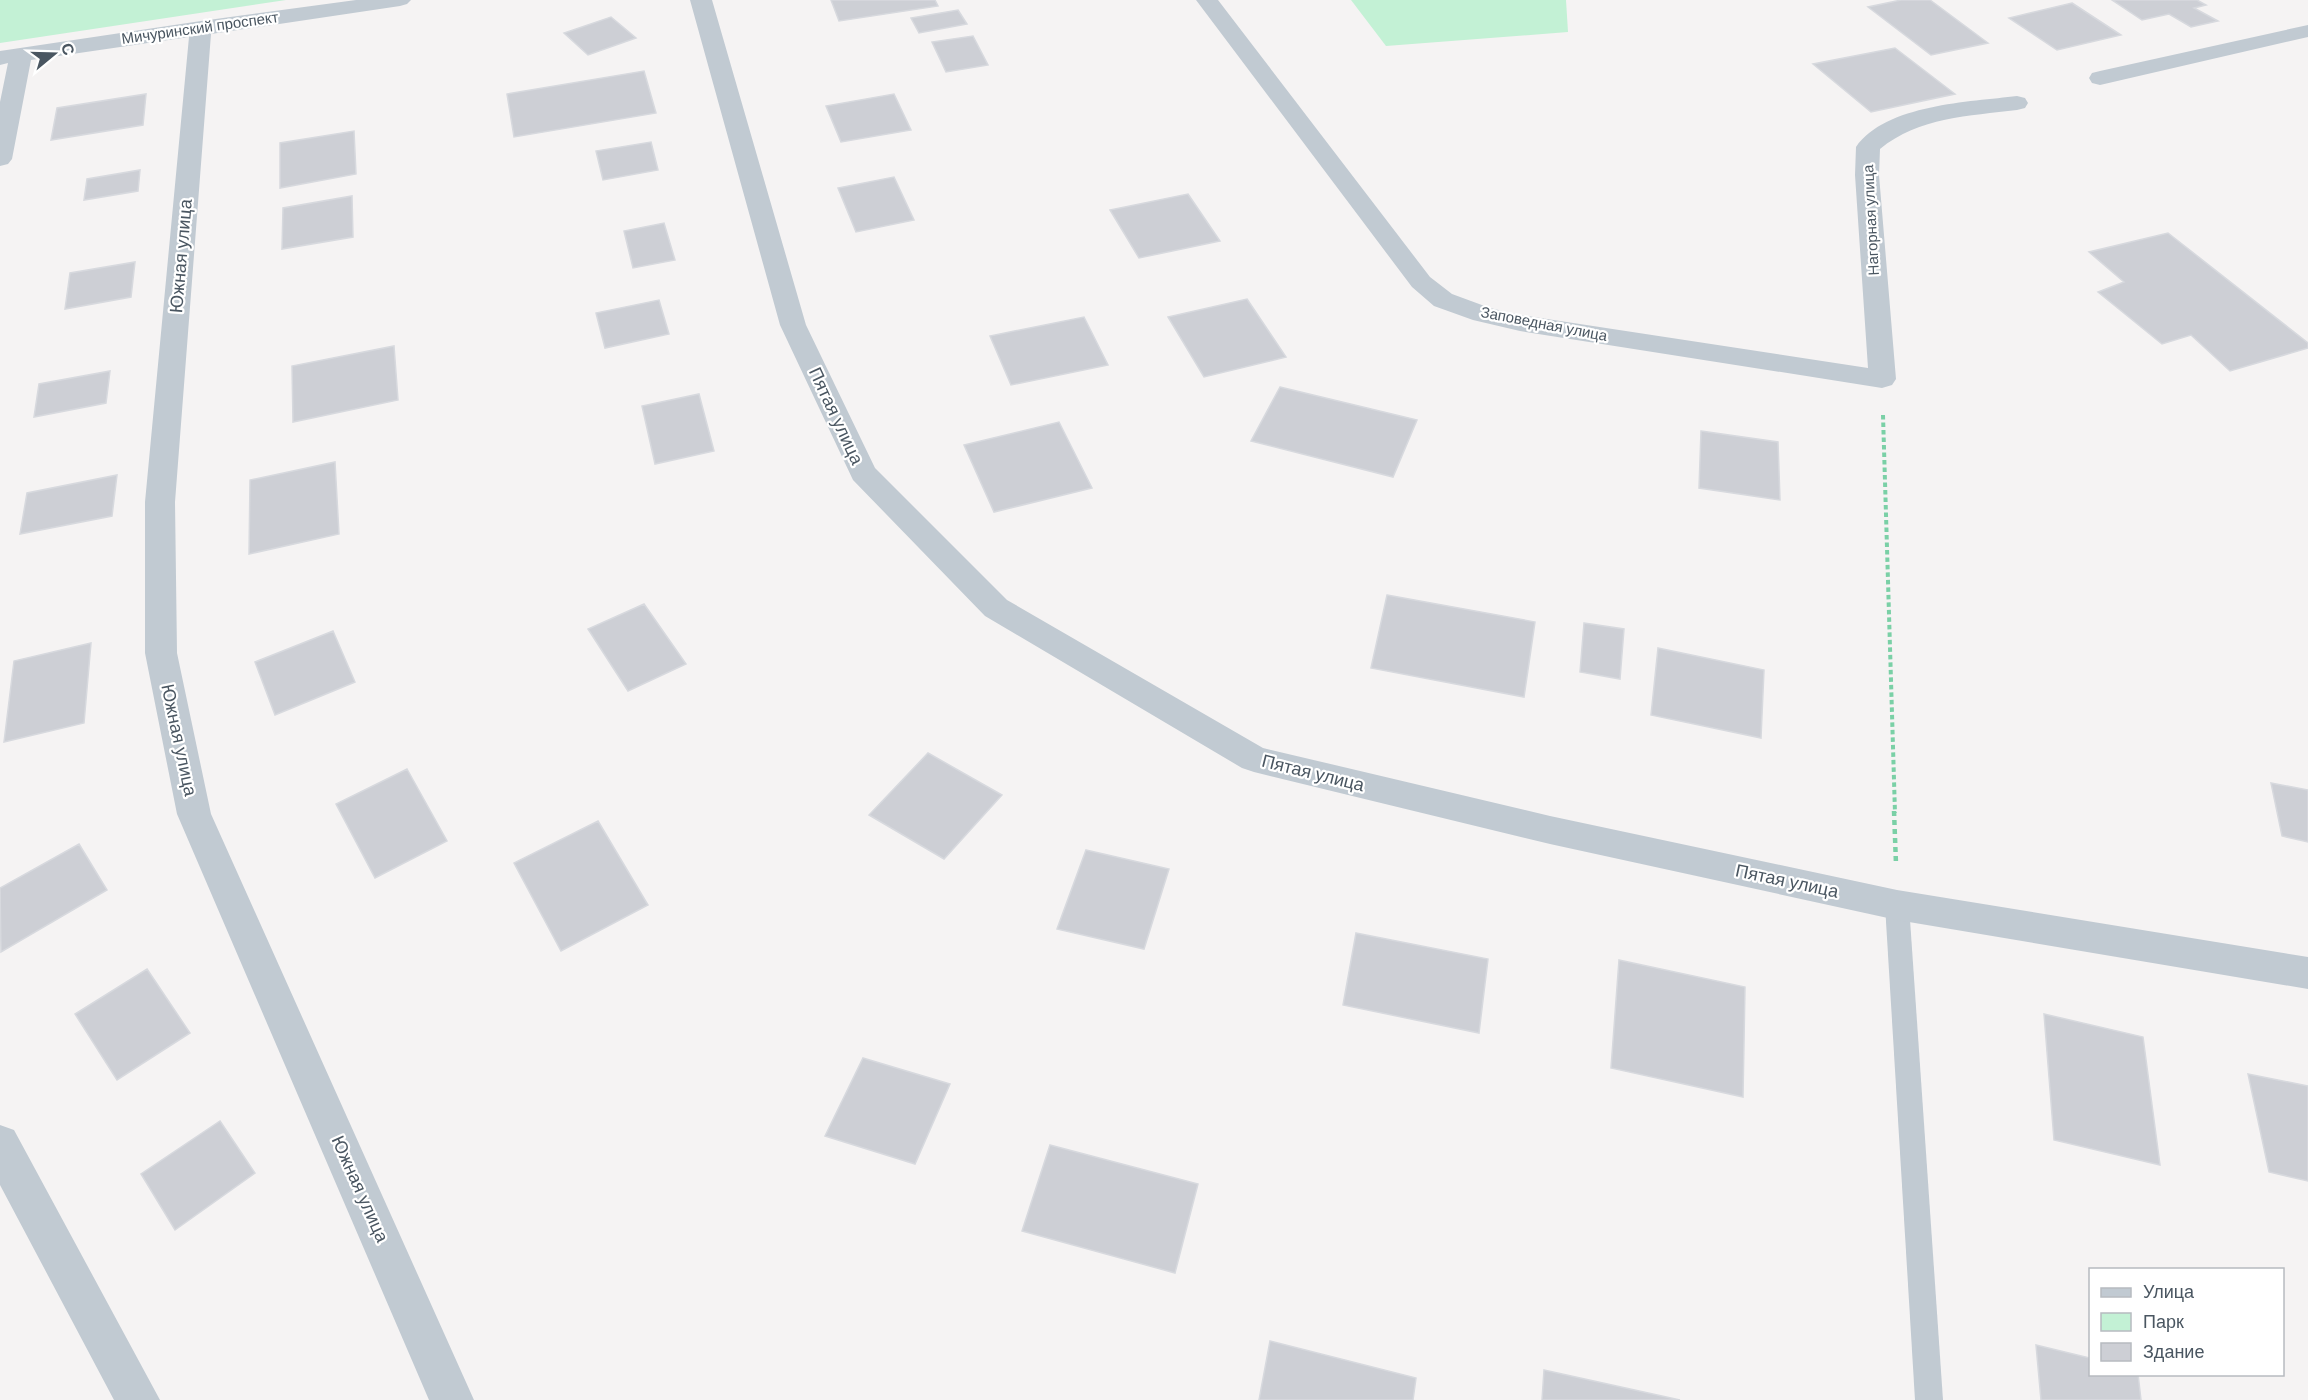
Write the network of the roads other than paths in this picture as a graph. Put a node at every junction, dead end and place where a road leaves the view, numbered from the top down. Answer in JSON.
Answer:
{"nodes":[{"id":1,"x":400,"y":0,"type":"edge"},
{"id":2,"x":700,"y":0,"type":"edge"},
{"id":3,"x":1207,"y":0,"type":"edge"},
{"id":4,"x":201,"y":27,"type":"junction"},
{"id":5,"x":2308,"y":32,"type":"edge"},
{"id":6,"x":10,"y":56,"type":"edge"},
{"id":7,"x":2100,"y":78,"type":"dead end"},
{"id":8,"x":2017,"y":103,"type":"dead end"},
{"id":9,"x":0,"y":159,"type":"edge"},
{"id":10,"x":1882,"y":379,"type":"joint"},
{"id":11,"x":1897,"y":905,"type":"junction"},
{"id":12,"x":2308,"y":973,"type":"edge"},
{"id":13,"x":0,"y":1144,"type":"edge"},
{"id":14,"x":138,"y":1400,"type":"edge"},
{"id":15,"x":452,"y":1400,"type":"edge"},
{"id":16,"x":1929,"y":1400,"type":"edge"}],
"edges":[{"from":1,"to":4,"type":"street","name":"Мичуринский проспект"},
{"from":2,"to":11,"type":"street","name":"Пятая улица"},
{"from":3,"to":10,"type":"street","name":"Заповедная улица"},
{"from":4,"to":6,"type":"street","name":"Мичуринский проспект"},
{"from":4,"to":15,"type":"street","name":"Южная улица"},
{"from":5,"to":7,"type":"street"},
{"from":6,"to":9,"type":"street"},
{"from":8,"to":10,"type":"street","name":"Нагорная улица"},
{"from":11,"to":12,"type":"street","name":"Пятая улица"},
{"from":11,"to":16,"type":"lane"},
{"from":13,"to":14,"type":"street"}]}
